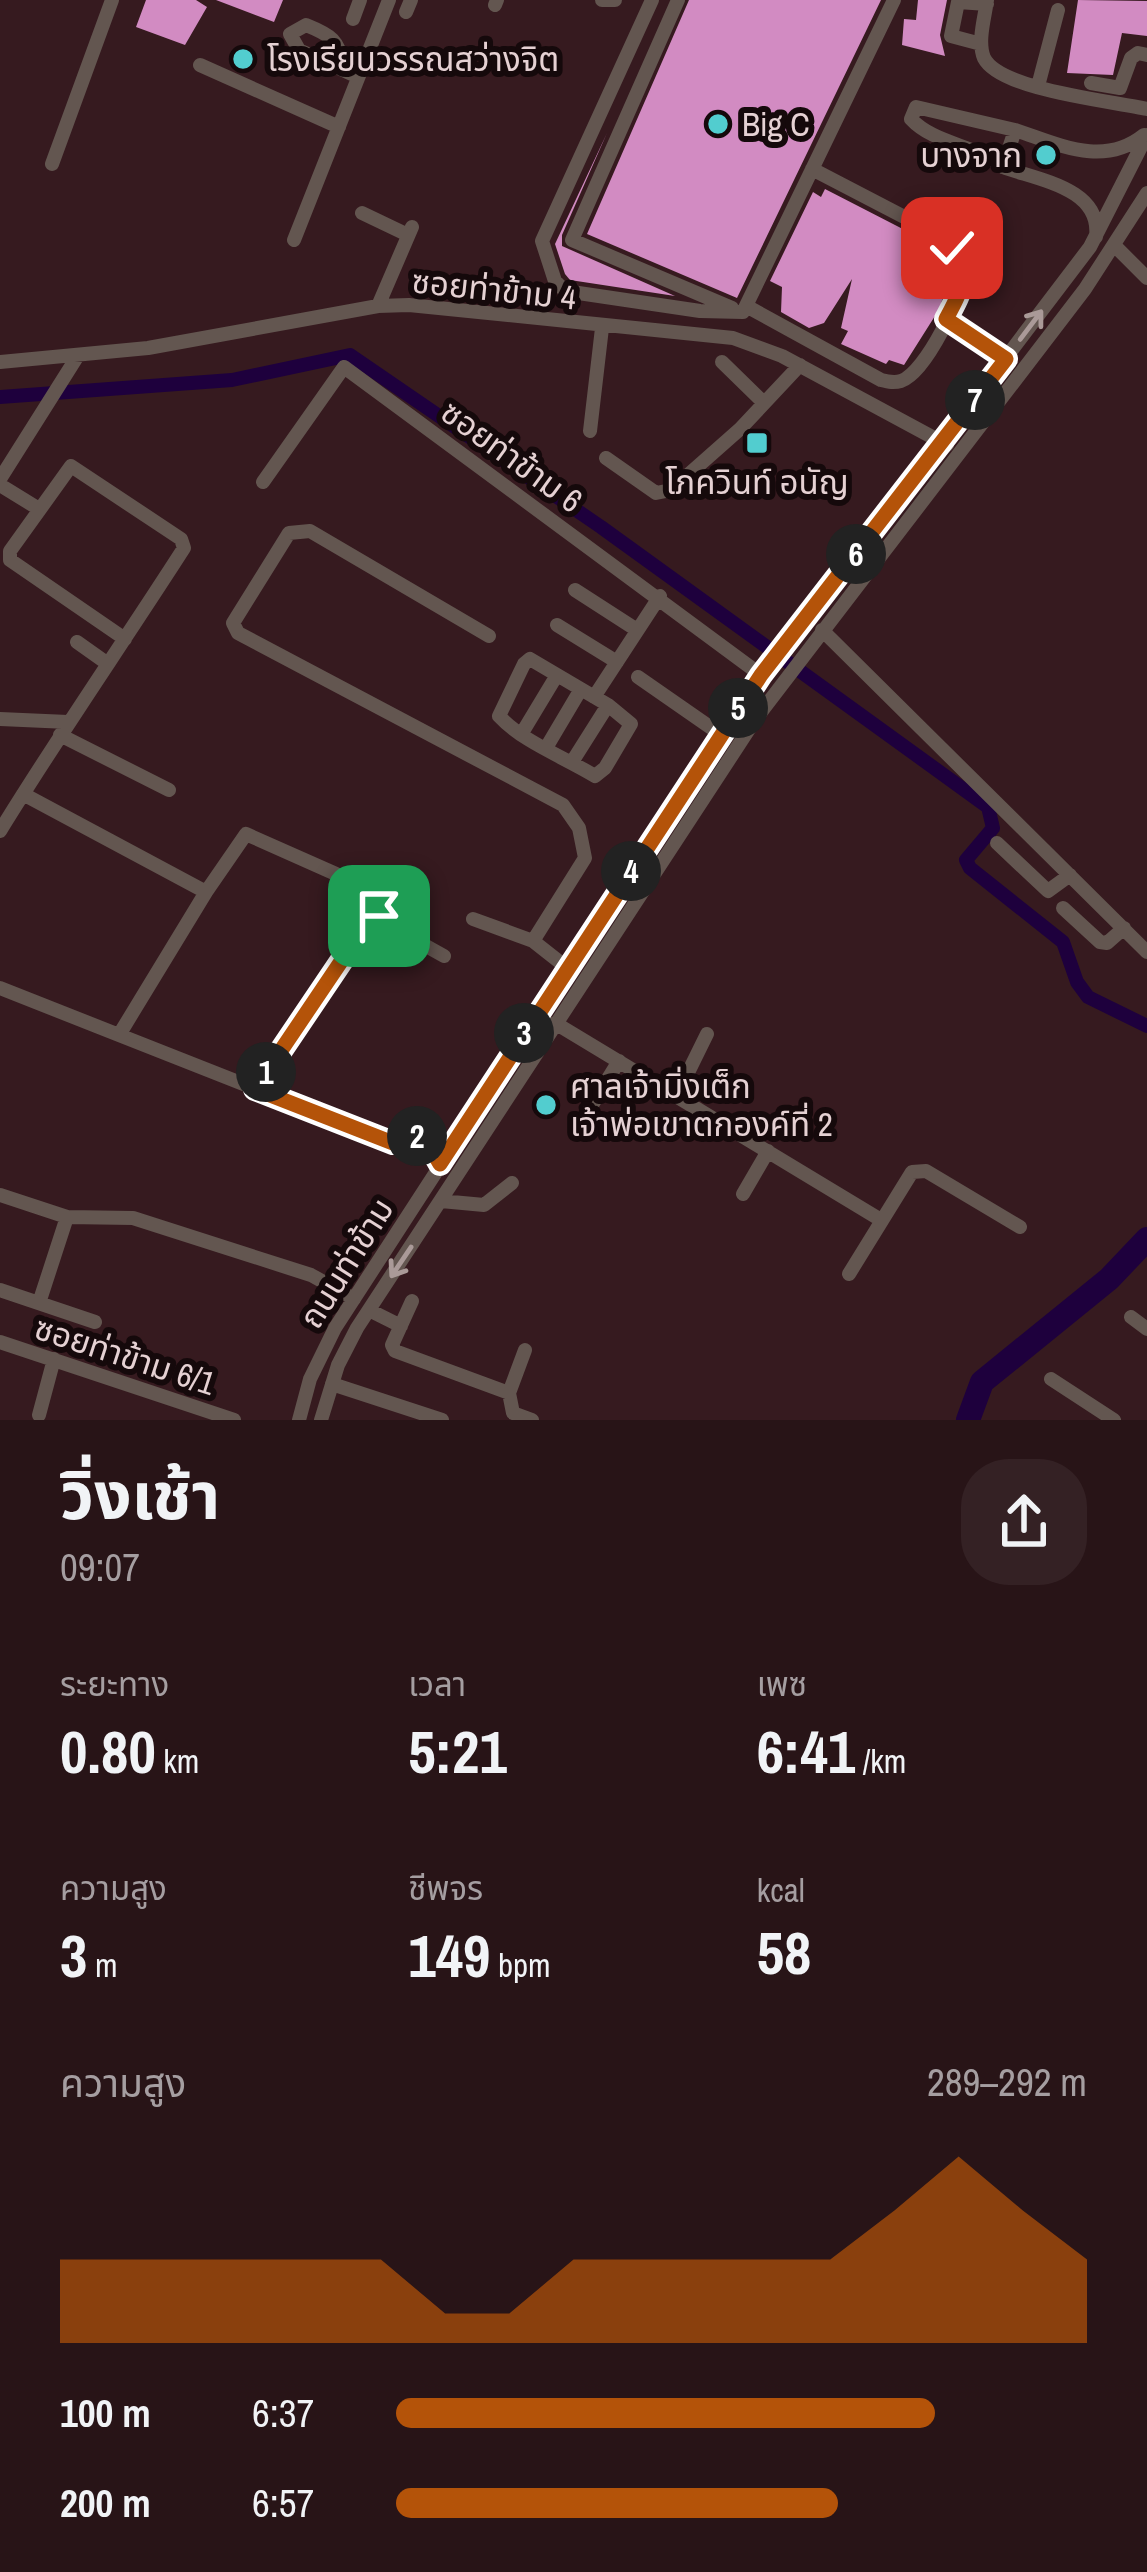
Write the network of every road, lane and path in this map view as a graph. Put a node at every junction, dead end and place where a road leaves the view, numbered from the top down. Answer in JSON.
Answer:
{"nodes":[{"id":1,"x":112,"y":0,"type":"edge"},
{"id":2,"x":360,"y":0,"type":"edge"},
{"id":3,"x":389,"y":0,"type":"edge"},
{"id":4,"x":602,"y":0,"type":"edge"},
{"id":5,"x":615,"y":0,"type":"edge"},
{"id":6,"x":652,"y":0,"type":"edge"},
{"id":7,"x":678,"y":0,"type":"edge"},
{"id":8,"x":894,"y":0,"type":"edge"},
{"id":9,"x":987,"y":2,"type":"edge"},
{"id":10,"x":1058,"y":10,"type":"dead end"},
{"id":11,"x":353,"y":19,"type":"dead end"},
{"id":12,"x":981,"y":44,"type":"junction"},
{"id":13,"x":1147,"y":55,"type":"edge"},
{"id":14,"x":200,"y":65,"type":"dead end"},
{"id":15,"x":344,"y":68,"type":"dead end"},
{"id":16,"x":358,"y":77,"type":"junction"},
{"id":17,"x":1091,"y":82,"type":"dead end"},
{"id":18,"x":1038,"y":86,"type":"junction"},
{"id":19,"x":1147,"y":109,"type":"edge"},
{"id":20,"x":339,"y":127,"type":"junction"},
{"id":21,"x":1015,"y":130,"type":"junction"},
{"id":22,"x":1147,"y":133,"type":"edge"},
{"id":23,"x":52,"y":164,"type":"dead end"},
{"id":24,"x":1003,"y":167,"type":"junction"},
{"id":25,"x":812,"y":169,"type":"junction"},
{"id":26,"x":1146,"y":197,"type":"edge"},
{"id":27,"x":362,"y":213,"type":"dead end"},
{"id":28,"x":1096,"y":237,"type":"junction"},
{"id":29,"x":294,"y":240,"type":"dead end"},
{"id":30,"x":1115,"y":246,"type":"junction"},
{"id":31,"x":1147,"y":278,"type":"edge"},
{"id":32,"x":378,"y":306,"type":"junction"},
{"id":33,"x":746,"y":309,"type":"junction"},
{"id":34,"x":946,"y":319,"type":"junction"},
{"id":35,"x":602,"y":328,"type":"junction"},
{"id":36,"x":77,"y":357,"type":"junction"},
{"id":37,"x":1006,"y":359,"type":"junction"},
{"id":38,"x":0,"y":362,"type":"edge"},
{"id":39,"x":722,"y":362,"type":"dead end"},
{"id":40,"x":800,"y":365,"type":"junction"},
{"id":41,"x":764,"y":403,"type":"junction"},
{"id":42,"x":590,"y":431,"type":"dead end"},
{"id":43,"x":943,"y":442,"type":"junction"},
{"id":44,"x":958,"y":452,"type":"junction"},
{"id":45,"x":606,"y":458,"type":"dead end"},
{"id":46,"x":0,"y":482,"type":"edge"},
{"id":47,"x":263,"y":482,"type":"dead end"},
{"id":48,"x":39,"y":509,"type":"junction"},
{"id":49,"x":575,"y":590,"type":"dead end"},
{"id":50,"x":660,"y":596,"type":"junction"},
{"id":51,"x":557,"y":625,"type":"dead end"},
{"id":52,"x":638,"y":630,"type":"junction"},
{"id":53,"x":822,"y":630,"type":"junction"},
{"id":54,"x":489,"y":636,"type":"dead end"},
{"id":55,"x":125,"y":639,"type":"junction"},
{"id":56,"x":77,"y":642,"type":"dead end"},
{"id":57,"x":616,"y":662,"type":"junction"},
{"id":58,"x":107,"y":664,"type":"junction"},
{"id":59,"x":764,"y":670,"type":"junction"},
{"id":60,"x":557,"y":675,"type":"junction"},
{"id":61,"x":638,"y":677,"type":"dead end"},
{"id":62,"x":594,"y":697,"type":"junction"},
{"id":63,"x":0,"y":719,"type":"edge"},
{"id":64,"x":64,"y":729,"type":"junction"},
{"id":65,"x":522,"y":733,"type":"junction"},
{"id":66,"x":720,"y":734,"type":"junction"},
{"id":67,"x":546,"y":748,"type":"junction"},
{"id":68,"x":572,"y":762,"type":"junction"},
{"id":69,"x":169,"y":790,"type":"dead end"},
{"id":70,"x":23,"y":794,"type":"junction"},
{"id":71,"x":0,"y":831,"type":"edge"},
{"id":72,"x":997,"y":843,"type":"dead end"},
{"id":73,"x":336,"y":874,"type":"dead end"},
{"id":74,"x":1070,"y":875,"type":"junction"},
{"id":75,"x":206,"y":892,"type":"junction"},
{"id":76,"x":1063,"y":908,"type":"dead end"},
{"id":77,"x":473,"y":920,"type":"dead end"},
{"id":78,"x":1124,"y":928,"type":"junction"},
{"id":79,"x":533,"y":941,"type":"junction"},
{"id":80,"x":1147,"y":952,"type":"edge"},
{"id":81,"x":443,"y":956,"type":"dead end"},
{"id":82,"x":566,"y":967,"type":"junction"},
{"id":83,"x":0,"y":988,"type":"edge"},
{"id":84,"x":556,"y":1023,"type":"junction"},
{"id":85,"x":707,"y":1034,"type":"dead end"},
{"id":86,"x":119,"y":1035,"type":"junction"},
{"id":87,"x":619,"y":1061,"type":"junction"},
{"id":88,"x":255,"y":1089,"type":"junction"},
{"id":89,"x":676,"y":1096,"type":"junction"},
{"id":90,"x":587,"y":1113,"type":"dead end"},
{"id":91,"x":768,"y":1151,"type":"junction"},
{"id":92,"x":440,"y":1164,"type":"junction"},
{"id":93,"x":512,"y":1183,"type":"dead end"},
{"id":94,"x":743,"y":1194,"type":"dead end"},
{"id":95,"x":0,"y":1195,"type":"edge"},
{"id":96,"x":441,"y":1201,"type":"junction"},
{"id":97,"x":67,"y":1217,"type":"junction"},
{"id":98,"x":881,"y":1220,"type":"junction"},
{"id":99,"x":1020,"y":1228,"type":"dead end"},
{"id":100,"x":849,"y":1274,"type":"dead end"},
{"id":101,"x":0,"y":1290,"type":"edge"},
{"id":102,"x":354,"y":1299,"type":"junction"},
{"id":103,"x":412,"y":1301,"type":"dead end"},
{"id":104,"x":39,"y":1304,"type":"junction"},
{"id":105,"x":369,"y":1310,"type":"junction"},
{"id":106,"x":1131,"y":1317,"type":"dead end"},
{"id":107,"x":95,"y":1322,"type":"dead end"},
{"id":108,"x":401,"y":1325,"type":"junction"},
{"id":109,"x":1147,"y":1329,"type":"edge"},
{"id":110,"x":0,"y":1342,"type":"edge"},
{"id":111,"x":525,"y":1350,"type":"dead end"},
{"id":112,"x":54,"y":1359,"type":"junction"},
{"id":113,"x":1051,"y":1379,"type":"dead end"},
{"id":114,"x":332,"y":1384,"type":"junction"},
{"id":115,"x":509,"y":1393,"type":"junction"},
{"id":116,"x":39,"y":1415,"type":"dead end"},
{"id":117,"x":234,"y":1420,"type":"edge"},
{"id":118,"x":299,"y":1420,"type":"edge"},
{"id":119,"x":321,"y":1420,"type":"edge"},
{"id":120,"x":442,"y":1420,"type":"edge"},
{"id":121,"x":532,"y":1420,"type":"edge"},
{"id":122,"x":1114,"y":1420,"type":"edge"}],
"edges":[{"from":1,"to":23,"type":"street"},
{"from":2,"to":11,"type":"street"},
{"from":3,"to":16,"type":"street"},
{"from":4,"to":5,"type":"street"},
{"from":6,"to":33,"type":"street"},
{"from":7,"to":33,"type":"street"},
{"from":8,"to":25,"type":"street"},
{"from":9,"to":12,"type":"street"},
{"from":9,"to":12,"type":"street"},
{"from":10,"to":18,"type":"street"},
{"from":12,"to":18,"type":"street"},
{"from":13,"to":17,"type":"street"},
{"from":14,"to":20,"type":"street"},
{"from":15,"to":16,"type":"street"},
{"from":16,"to":20,"type":"street"},
{"from":18,"to":19,"type":"street"},
{"from":20,"to":29,"type":"street"},
{"from":21,"to":22,"type":"street"},
{"from":21,"to":24,"type":"street"},
{"from":21,"to":24,"type":"street"},
{"from":22,"to":28,"type":"street","name":"ถนนท่าข้าม"},
{"from":24,"to":28,"type":"street"},
{"from":25,"to":33,"type":"street"},
{"from":25,"to":34,"type":"street"},
{"from":26,"to":30,"type":"street","name":"ถนนท่าข้าม"},
{"from":27,"to":32,"type":"street"},
{"from":37,"to":28,"type":"street","name":"ถนนท่าข้าม","one_way":true},
{"from":30,"to":31,"type":"street"},
{"from":30,"to":44,"type":"street","name":"ถนนท่าข้าม"},
{"from":32,"to":35,"type":"street","name":"ซอยท่าข้าม 4"},
{"from":32,"to":36,"type":"street","name":"ซอยท่าข้าม 4"},
{"from":33,"to":34,"type":"street"},
{"from":34,"to":37,"type":"street"},
{"from":35,"to":40,"type":"street","name":"ซอยท่าข้าม 4"},
{"from":35,"to":42,"type":"street"},
{"from":36,"to":38,"type":"street","name":"ซอยท่าข้าม 4"},
{"from":36,"to":46,"type":"street"},
{"from":37,"to":43,"type":"street","name":"ถนนท่าข้าม"},
{"from":39,"to":41,"type":"street"},
{"from":40,"to":41,"type":"street"},
{"from":40,"to":43,"type":"street","name":"ซอยท่าข้าม 4"},
{"from":41,"to":45,"type":"street"},
{"from":43,"to":44,"type":"street","name":"ซอยท่าข้าม 4"},
{"from":43,"to":59,"type":"street","name":"ถนนท่าข้าม"},
{"from":44,"to":53,"type":"street","name":"ถนนท่าข้าม"},
{"from":46,"to":48,"type":"street"},
{"from":47,"to":50,"type":"street","name":"ซอยท่าข้าม 6"},
{"from":48,"to":55,"type":"street"},
{"from":48,"to":55,"type":"street"},
{"from":49,"to":52,"type":"street"},
{"from":50,"to":52,"type":"street"},
{"from":50,"to":59,"type":"street","name":"ซอยท่าข้าม 6"},
{"from":51,"to":57,"type":"street"},
{"from":52,"to":57,"type":"street"},
{"from":53,"to":74,"type":"street"},
{"from":53,"to":84,"type":"street","name":"ถนนท่าข้าม"},
{"from":54,"to":79,"type":"street"},
{"from":55,"to":58,"type":"street"},
{"from":56,"to":58,"type":"street"},
{"from":57,"to":62,"type":"street"},
{"from":58,"to":64,"type":"street"},
{"from":59,"to":66,"type":"street","name":"ถนนท่าข้าม"},
{"from":60,"to":62,"type":"street"},
{"from":60,"to":65,"type":"street"},
{"from":60,"to":65,"type":"street"},
{"from":61,"to":66,"type":"street"},
{"from":62,"to":67,"type":"street"},
{"from":62,"to":68,"type":"street"},
{"from":62,"to":68,"type":"street"},
{"from":63,"to":64,"type":"street"},
{"from":64,"to":69,"type":"street"},
{"from":64,"to":70,"type":"street"},
{"from":65,"to":67,"type":"street"},
{"from":66,"to":82,"type":"street","name":"ถนนท่าข้าม"},
{"from":67,"to":68,"type":"street"},
{"from":70,"to":71,"type":"street"},
{"from":70,"to":75,"type":"street"},
{"from":72,"to":74,"type":"street"},
{"from":73,"to":75,"type":"street"},
{"from":74,"to":78,"type":"street"},
{"from":75,"to":86,"type":"street"},
{"from":76,"to":78,"type":"street"},
{"from":77,"to":79,"type":"street"},
{"from":78,"to":80,"type":"street"},
{"from":79,"to":82,"type":"street"},
{"from":81,"to":88,"type":"street"},
{"from":82,"to":92,"type":"street","name":"ถนนท่าข้าม"},
{"from":83,"to":86,"type":"street"},
{"from":84,"to":87,"type":"street"},
{"from":84,"to":96,"type":"street","name":"ถนนท่าข้าม"},
{"from":85,"to":89,"type":"street"},
{"from":86,"to":88,"type":"street"},
{"from":87,"to":89,"type":"street"},
{"from":87,"to":90,"type":"street"},
{"from":88,"to":92,"type":"street"},
{"from":89,"to":91,"type":"street"},
{"from":91,"to":94,"type":"street"},
{"from":91,"to":98,"type":"street"},
{"from":92,"to":102,"type":"street","name":"ถนนท่าข้าม"},
{"from":93,"to":96,"type":"street"},
{"from":95,"to":97,"type":"street"},
{"from":96,"to":105,"type":"street","name":"ถนนท่าข้าม","one_way":true},
{"from":97,"to":102,"type":"street"},
{"from":97,"to":104,"type":"street"},
{"from":98,"to":99,"type":"street"},
{"from":98,"to":100,"type":"street"},
{"from":101,"to":104,"type":"street"},
{"from":102,"to":118,"type":"street","name":"ถนนท่าข้าม"},
{"from":103,"to":108,"type":"street"},
{"from":104,"to":107,"type":"street"},
{"from":105,"to":108,"type":"street"},
{"from":105,"to":114,"type":"street","name":"ถนนท่าข้าม"},
{"from":106,"to":109,"type":"street"},
{"from":108,"to":115,"type":"street"},
{"from":110,"to":112,"type":"street","name":"ซอยท่าข้าม 6/1"},
{"from":111,"to":115,"type":"street"},
{"from":112,"to":116,"type":"street"},
{"from":112,"to":117,"type":"street","name":"ซอยท่าข้าม 6/1"},
{"from":113,"to":122,"type":"street"},
{"from":114,"to":119,"type":"street","name":"ถนนท่าข้าม"},
{"from":114,"to":120,"type":"street"},
{"from":115,"to":121,"type":"street"}]}
